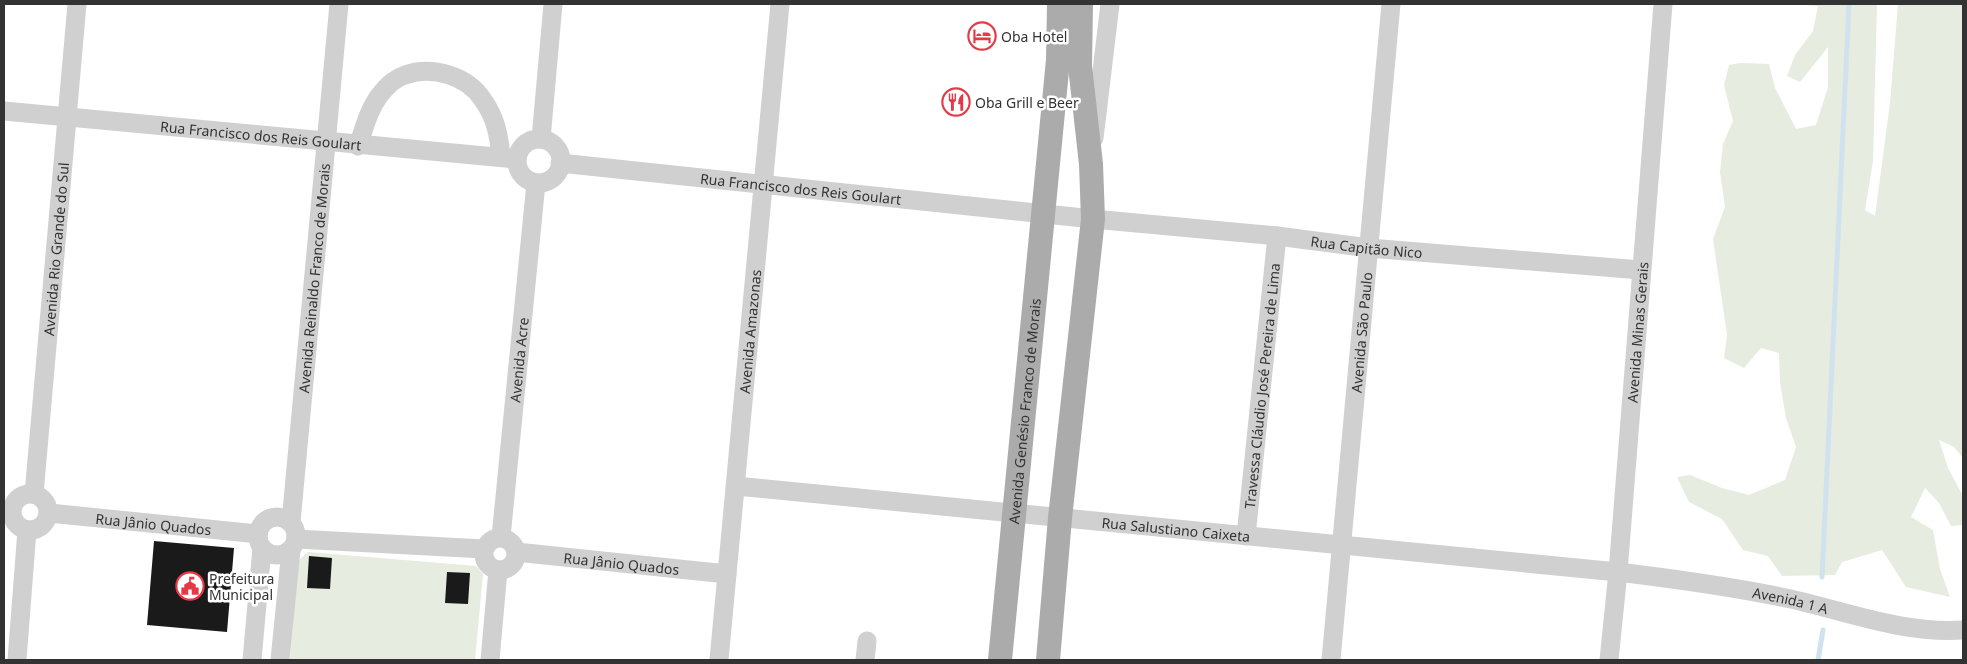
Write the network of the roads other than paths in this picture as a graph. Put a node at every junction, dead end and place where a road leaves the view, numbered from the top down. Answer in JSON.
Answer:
{"nodes":[{"id":1,"x":77,"y":4,"type":"edge"},
{"id":2,"x":339,"y":4,"type":"edge"},
{"id":3,"x":552,"y":4,"type":"edge"},
{"id":4,"x":780,"y":4,"type":"edge"},
{"id":5,"x":1059,"y":4,"type":"edge"},
{"id":6,"x":1081,"y":4,"type":"edge"},
{"id":7,"x":1110,"y":4,"type":"edge"},
{"id":8,"x":1391,"y":4,"type":"edge"},
{"id":9,"x":1664,"y":4,"type":"edge"},
{"id":10,"x":4,"y":111,"type":"edge"},
{"id":11,"x":66,"y":117,"type":"junction"},
{"id":12,"x":541,"y":139,"type":"junction"},
{"id":13,"x":326,"y":142,"type":"junction"},
{"id":14,"x":358,"y":146,"type":"junction"},
{"id":15,"x":509,"y":158,"type":"junction"},
{"id":16,"x":560,"y":163,"type":"junction"},
{"id":17,"x":1091,"y":164,"type":"junction"},
{"id":18,"x":536,"y":182,"type":"junction"},
{"id":19,"x":764,"y":185,"type":"junction"},
{"id":20,"x":1043,"y":213,"type":"junction"},
{"id":21,"x":1093,"y":219,"type":"junction"},
{"id":22,"x":1277,"y":236,"type":"junction"},
{"id":23,"x":1369,"y":248,"type":"junction"},
{"id":24,"x":1641,"y":270,"type":"junction"},
{"id":25,"x":736,"y":486,"type":"junction"},
{"id":26,"x":34,"y":494,"type":"junction"},
{"id":27,"x":8,"y":512,"type":"edge"},
{"id":28,"x":49,"y":512,"type":"junction"},
{"id":29,"x":1015,"y":514,"type":"junction"},
{"id":30,"x":1060,"y":518,"type":"junction"},
{"id":31,"x":27,"y":530,"type":"junction"},
{"id":32,"x":1246,"y":536,"type":"junction"},
{"id":33,"x":293,"y":537,"type":"junction"},
{"id":34,"x":501,"y":537,"type":"junction"},
{"id":35,"x":260,"y":541,"type":"junction"},
{"id":36,"x":1341,"y":544,"type":"junction"},
{"id":37,"x":484,"y":549,"type":"junction"},
{"id":38,"x":516,"y":552,"type":"junction"},
{"id":39,"x":498,"y":570,"type":"junction"},
{"id":40,"x":1618,"y":572,"type":"junction"},
{"id":41,"x":727,"y":574,"type":"junction"},
{"id":42,"x":1963,"y":630,"type":"edge"},
{"id":43,"x":867,"y":642,"type":"dead end"},
{"id":44,"x":17,"y":660,"type":"edge"},
{"id":45,"x":252,"y":660,"type":"edge"},
{"id":46,"x":280,"y":660,"type":"edge"},
{"id":47,"x":490,"y":660,"type":"edge"},
{"id":48,"x":719,"y":660,"type":"edge"},
{"id":49,"x":865,"y":660,"type":"edge"},
{"id":50,"x":1000,"y":660,"type":"edge"},
{"id":51,"x":1048,"y":660,"type":"edge"},
{"id":52,"x":1331,"y":660,"type":"edge"},
{"id":53,"x":1609,"y":660,"type":"edge"}],
"edges":[{"from":1,"to":11,"type":"street","name":"Avenida Rio Grande do Sul"},
{"from":2,"to":13,"type":"street","name":"Avenida Reinaldo Franco de Morais"},
{"from":3,"to":12,"type":"street"},
{"from":4,"to":19,"type":"street","name":"Avenida Amazonas"},
{"from":5,"to":20,"type":"main road","name":"Avenida Genésio Franco de Morais"},
{"from":6,"to":17,"type":"main road"},
{"from":7,"to":17,"type":"street"},
{"from":8,"to":23,"type":"street","name":"Avenida São Paulo"},
{"from":9,"to":24,"type":"street","name":"Avenida Minas Gerais"},
{"from":10,"to":11,"type":"street","name":"Rua Francisco dos Reis Goulart"},
{"from":11,"to":13,"type":"street","name":"Rua Francisco dos Reis Goulart"},
{"from":11,"to":26,"type":"street","name":"Avenida Rio Grande do Sul"},
{"from":12,"to":15,"type":"street"},
{"from":12,"to":16,"type":"street"},
{"from":13,"to":14,"type":"street","name":"Rua Francisco dos Reis Goulart"},
{"from":13,"to":33,"type":"street","name":"Avenida Reinaldo Franco de Morais"},
{"from":14,"to":15,"type":"street","name":"Rua Francisco dos Reis Goulart"},
{"from":14,"to":15,"type":"street"},
{"from":15,"to":18,"type":"street"},
{"from":16,"to":18,"type":"street"},
{"from":16,"to":19,"type":"street","name":"Rua Francisco dos Reis Goulart"},
{"from":17,"to":21,"type":"main road"},
{"from":18,"to":34,"type":"street","name":"Avenida Acre"},
{"from":19,"to":20,"type":"street","name":"Rua Francisco dos Reis Goulart"},
{"from":19,"to":25,"type":"street","name":"Avenida Amazonas"},
{"from":20,"to":21,"type":"street"},
{"from":20,"to":29,"type":"main road","name":"Avenida Genésio Franco de Morais"},
{"from":21,"to":22,"type":"street","name":"Rua Capitão Nico"},
{"from":21,"to":30,"type":"main road"},
{"from":22,"to":23,"type":"street","name":"Rua Capitão Nico"},
{"from":22,"to":32,"type":"street","name":"Travessa Cláudio José Pereira de Lima"},
{"from":23,"to":24,"type":"street","name":"Rua Capitão Nico"},
{"from":23,"to":36,"type":"street","name":"Avenida São Paulo"},
{"from":24,"to":40,"type":"street","name":"Avenida Minas Gerais"},
{"from":25,"to":29,"type":"street","name":"Rua Salustiano Caixeta"},
{"from":25,"to":41,"type":"street","name":"Avenida Amazonas"},
{"from":26,"to":27,"type":"street"},
{"from":26,"to":28,"type":"street"},
{"from":27,"to":31,"type":"street"},
{"from":28,"to":31,"type":"street"},
{"from":28,"to":35,"type":"street","name":"Rua Jânio Quados"},
{"from":29,"to":30,"type":"street","name":"Rua Salustiano Caixeta"},
{"from":29,"to":50,"type":"main road","name":"Avenida Genésio Franco de Morais"},
{"from":30,"to":32,"type":"street","name":"Rua Salustiano Caixeta"},
{"from":30,"to":51,"type":"main road"},
{"from":31,"to":44,"type":"street"},
{"from":32,"to":36,"type":"street","name":"Rua Salustiano Caixeta"},
{"from":33,"to":35,"type":"street"},
{"from":33,"to":35,"type":"street"},
{"from":33,"to":37,"type":"street"},
{"from":33,"to":46,"type":"street","name":"Avenida Reinaldo Franco de Morais"},
{"from":34,"to":37,"type":"street"},
{"from":34,"to":38,"type":"street"},
{"from":35,"to":45,"type":"street"},
{"from":36,"to":40,"type":"street","name":"Rua Salustiano Caixeta"},
{"from":36,"to":52,"type":"street","name":"Avenida São Paulo"},
{"from":37,"to":39,"type":"street"},
{"from":38,"to":39,"type":"street"},
{"from":38,"to":41,"type":"street","name":"Rua Jânio Quados"},
{"from":39,"to":47,"type":"street"},
{"from":40,"to":42,"type":"street","name":"Avenida 1 A"},
{"from":40,"to":53,"type":"street","name":"Avenida Minas Gerais"},
{"from":41,"to":48,"type":"street","name":"Avenida Amazonas"},
{"from":43,"to":49,"type":"street"}]}
